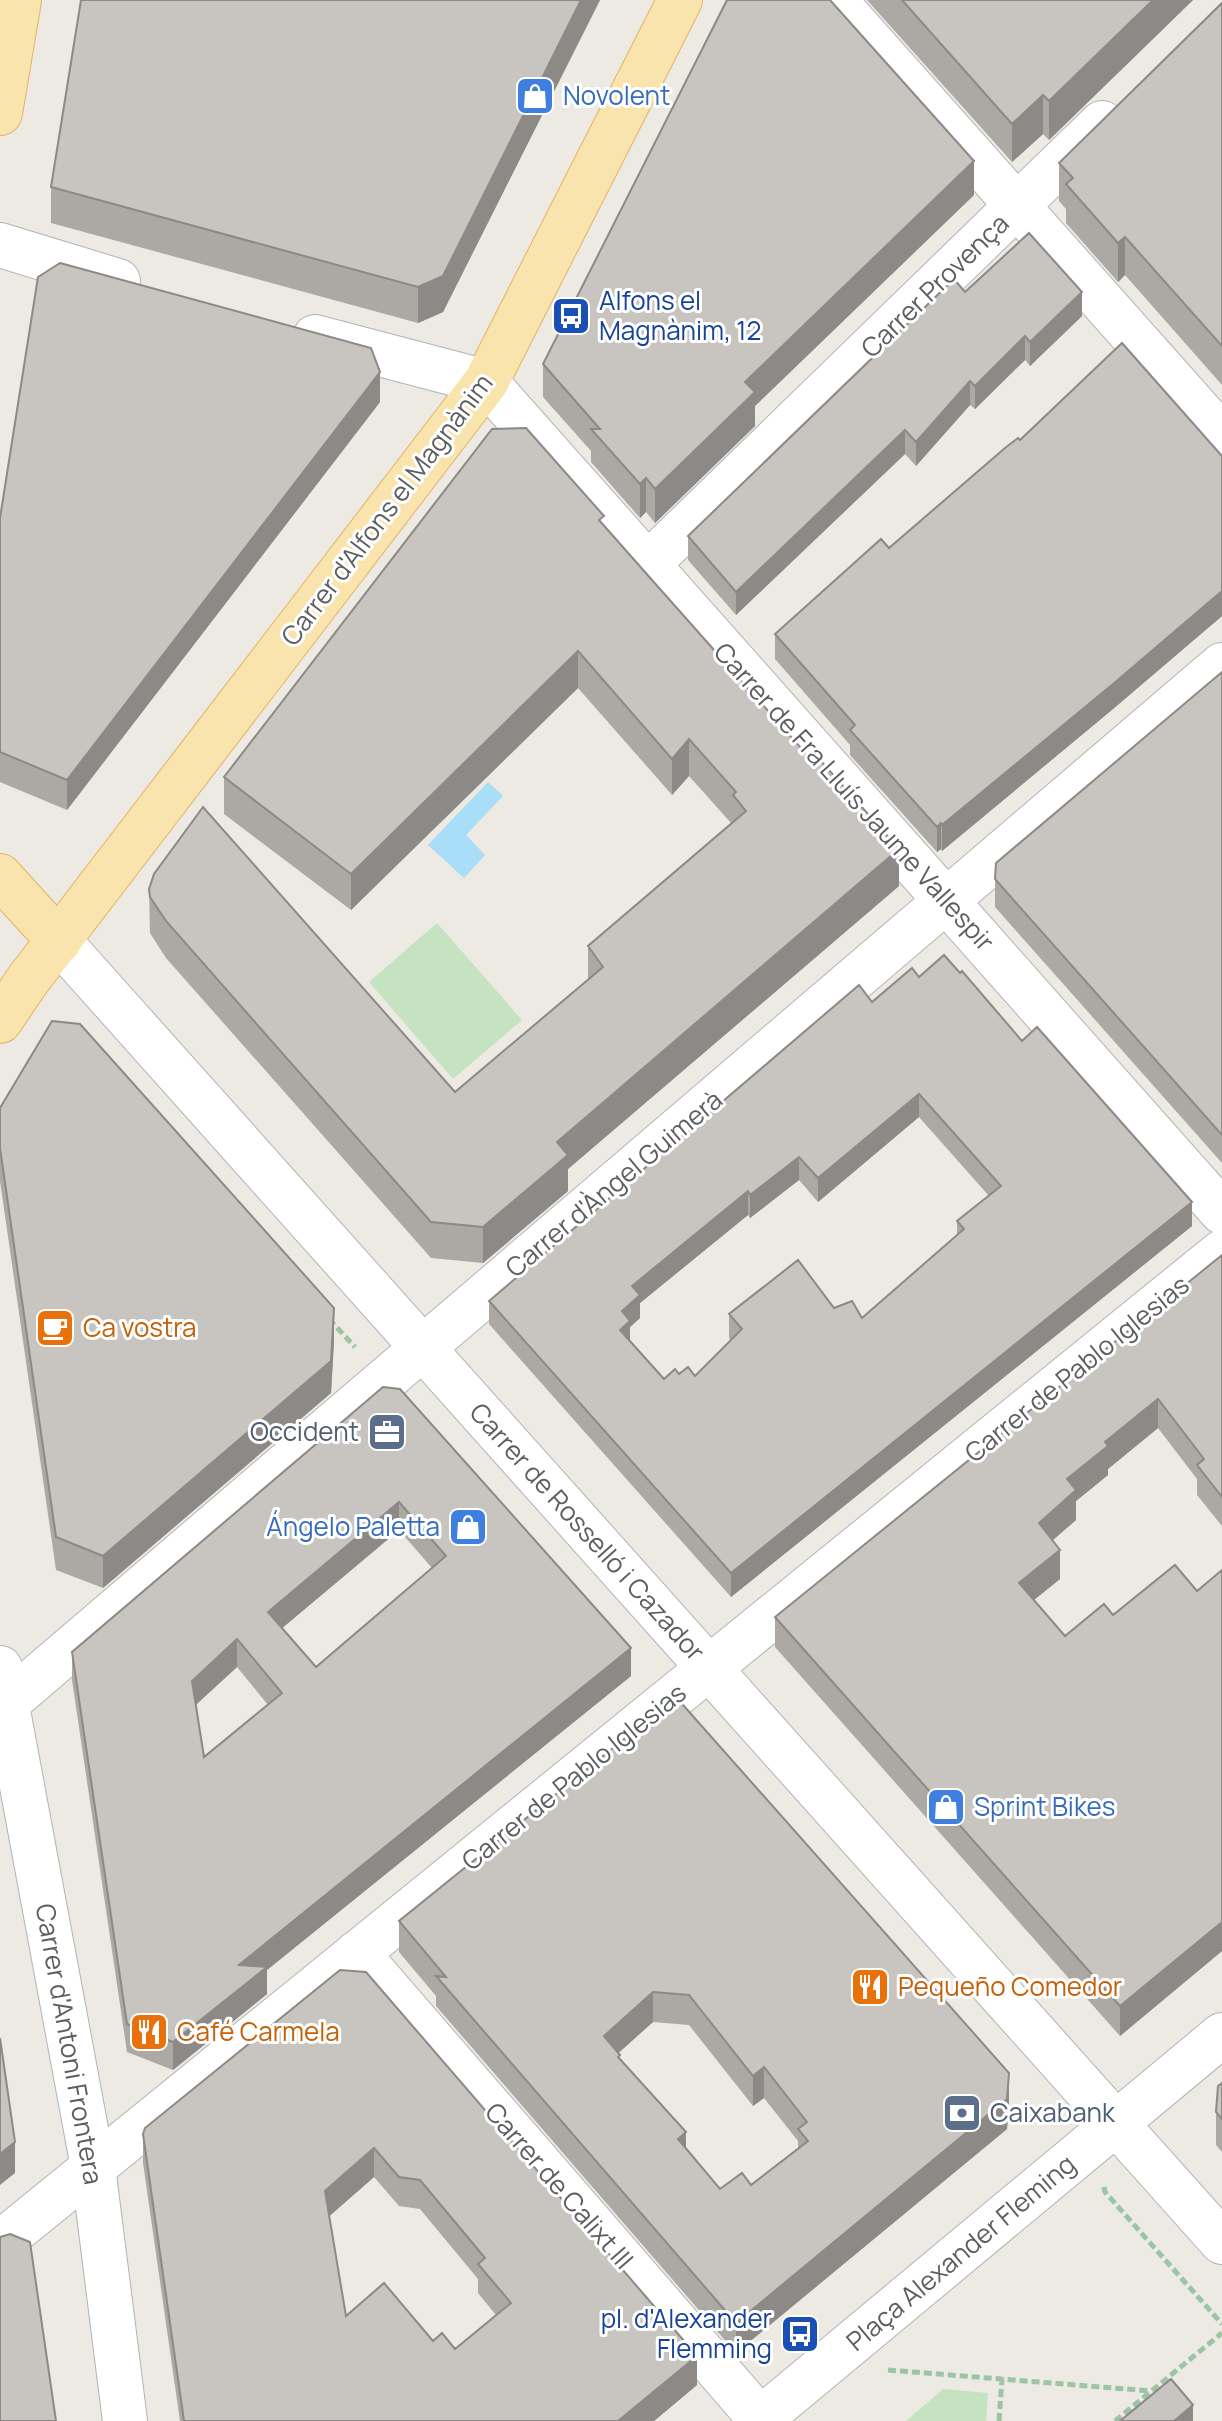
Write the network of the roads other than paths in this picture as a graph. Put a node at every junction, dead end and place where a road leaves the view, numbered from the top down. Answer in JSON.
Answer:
{"nodes":[{"id":1,"x":19,"y":0,"type":"edge"},
{"id":2,"x":680,"y":0,"type":"edge"},
{"id":3,"x":834,"y":0,"type":"edge"},
{"id":4,"x":1131,"y":95,"type":"edge"},
{"id":5,"x":0,"y":113,"type":"edge"},
{"id":6,"x":1017,"y":206,"type":"junction"},
{"id":7,"x":0,"y":245,"type":"edge"},
{"id":8,"x":152,"y":291,"type":"edge"},
{"id":9,"x":274,"y":326,"type":"edge"},
{"id":10,"x":486,"y":382,"type":"junction"},
{"id":11,"x":1222,"y":436,"type":"edge"},
{"id":12,"x":648,"y":564,"type":"junction"},
{"id":13,"x":1222,"y":665,"type":"edge"},
{"id":14,"x":0,"y":876,"type":"edge"},
{"id":15,"x":946,"y":901,"type":"junction"},
{"id":16,"x":59,"y":941,"type":"junction"},
{"id":17,"x":0,"y":1021,"type":"edge"},
{"id":18,"x":1222,"y":1212,"type":"edge"},
{"id":19,"x":1222,"y":1252,"type":"edge"},
{"id":20,"x":422,"y":1348,"type":"junction"},
{"id":21,"x":708,"y":1668,"type":"junction"},
{"id":22,"x":3,"y":1686,"type":"edge"},
{"id":23,"x":357,"y":1953,"type":"junction"},
{"id":24,"x":1222,"y":2035,"type":"edge"},
{"id":25,"x":1114,"y":2124,"type":"junction"},
{"id":26,"x":93,"y":2167,"type":"junction"},
{"id":27,"x":1222,"y":2242,"type":"edge"},
{"id":28,"x":0,"y":2243,"type":"edge"},
{"id":29,"x":760,"y":2420,"type":"edge"},
{"id":30,"x":125,"y":2421,"type":"edge"}],
"edges":[{"from":1,"to":5,"type":"main road"},
{"from":2,"to":10,"type":"main road","name":"Carrer d'Alfons el Magnànim"},
{"from":3,"to":6,"type":"street"},
{"from":4,"to":6,"type":"street","name":"Carrer Provença"},
{"from":6,"to":11,"type":"street"},
{"from":6,"to":12,"type":"street","name":"Carrer Provença"},
{"from":7,"to":8,"type":"street"},
{"from":9,"to":10,"type":"street"},
{"from":10,"to":12,"type":"street","name":"Carrer de Fra Lluís Jaume Vallespir"},
{"from":10,"to":16,"type":"main road","name":"Carrer d'Alfons el Magnànim"},
{"from":12,"to":15,"type":"street","name":"Carrer de Fra Lluís Jaume Vallespir"},
{"from":13,"to":15,"type":"street","name":"Carrer d'Àngel Guimerà"},
{"from":14,"to":16,"type":"main road"},
{"from":15,"to":18,"type":"street","name":"Carrer de Fra Lluís Jaume Vallespir"},
{"from":15,"to":20,"type":"street","name":"Carrer d'Àngel Guimerà"},
{"from":16,"to":17,"type":"main road","name":"Carrer d'Alfons el Magnànim"},
{"from":16,"to":20,"type":"street","name":"Carrer de Rosselló i Cazador"},
{"from":19,"to":21,"type":"street","name":"Carrer de Pablo Iglesias"},
{"from":20,"to":21,"type":"street","name":"Carrer de Rosselló i Cazador"},
{"from":20,"to":22,"type":"street","name":"Carrer d'Àngel Guimerà"},
{"from":21,"to":23,"type":"street","name":"Carrer de Pablo Iglesias"},
{"from":21,"to":25,"type":"street","name":"Carrer de Rosselló i Cazador"},
{"from":22,"to":26,"type":"street","name":"Carrer d'Antoni Frontera"},
{"from":23,"to":26,"type":"street","name":"Carrer de Pablo Iglesias"},
{"from":23,"to":29,"type":"street","name":"Carrer de Calixt III"},
{"from":24,"to":25,"type":"street","name":"Plaça Alexander Fleming"},
{"from":25,"to":27,"type":"street"},
{"from":25,"to":29,"type":"street","name":"Plaça Alexander Fleming"},
{"from":26,"to":28,"type":"street","name":"Carrer de Pablo Iglesias"},
{"from":26,"to":30,"type":"street","name":"Carrer d'Antoni Frontera"}]}
